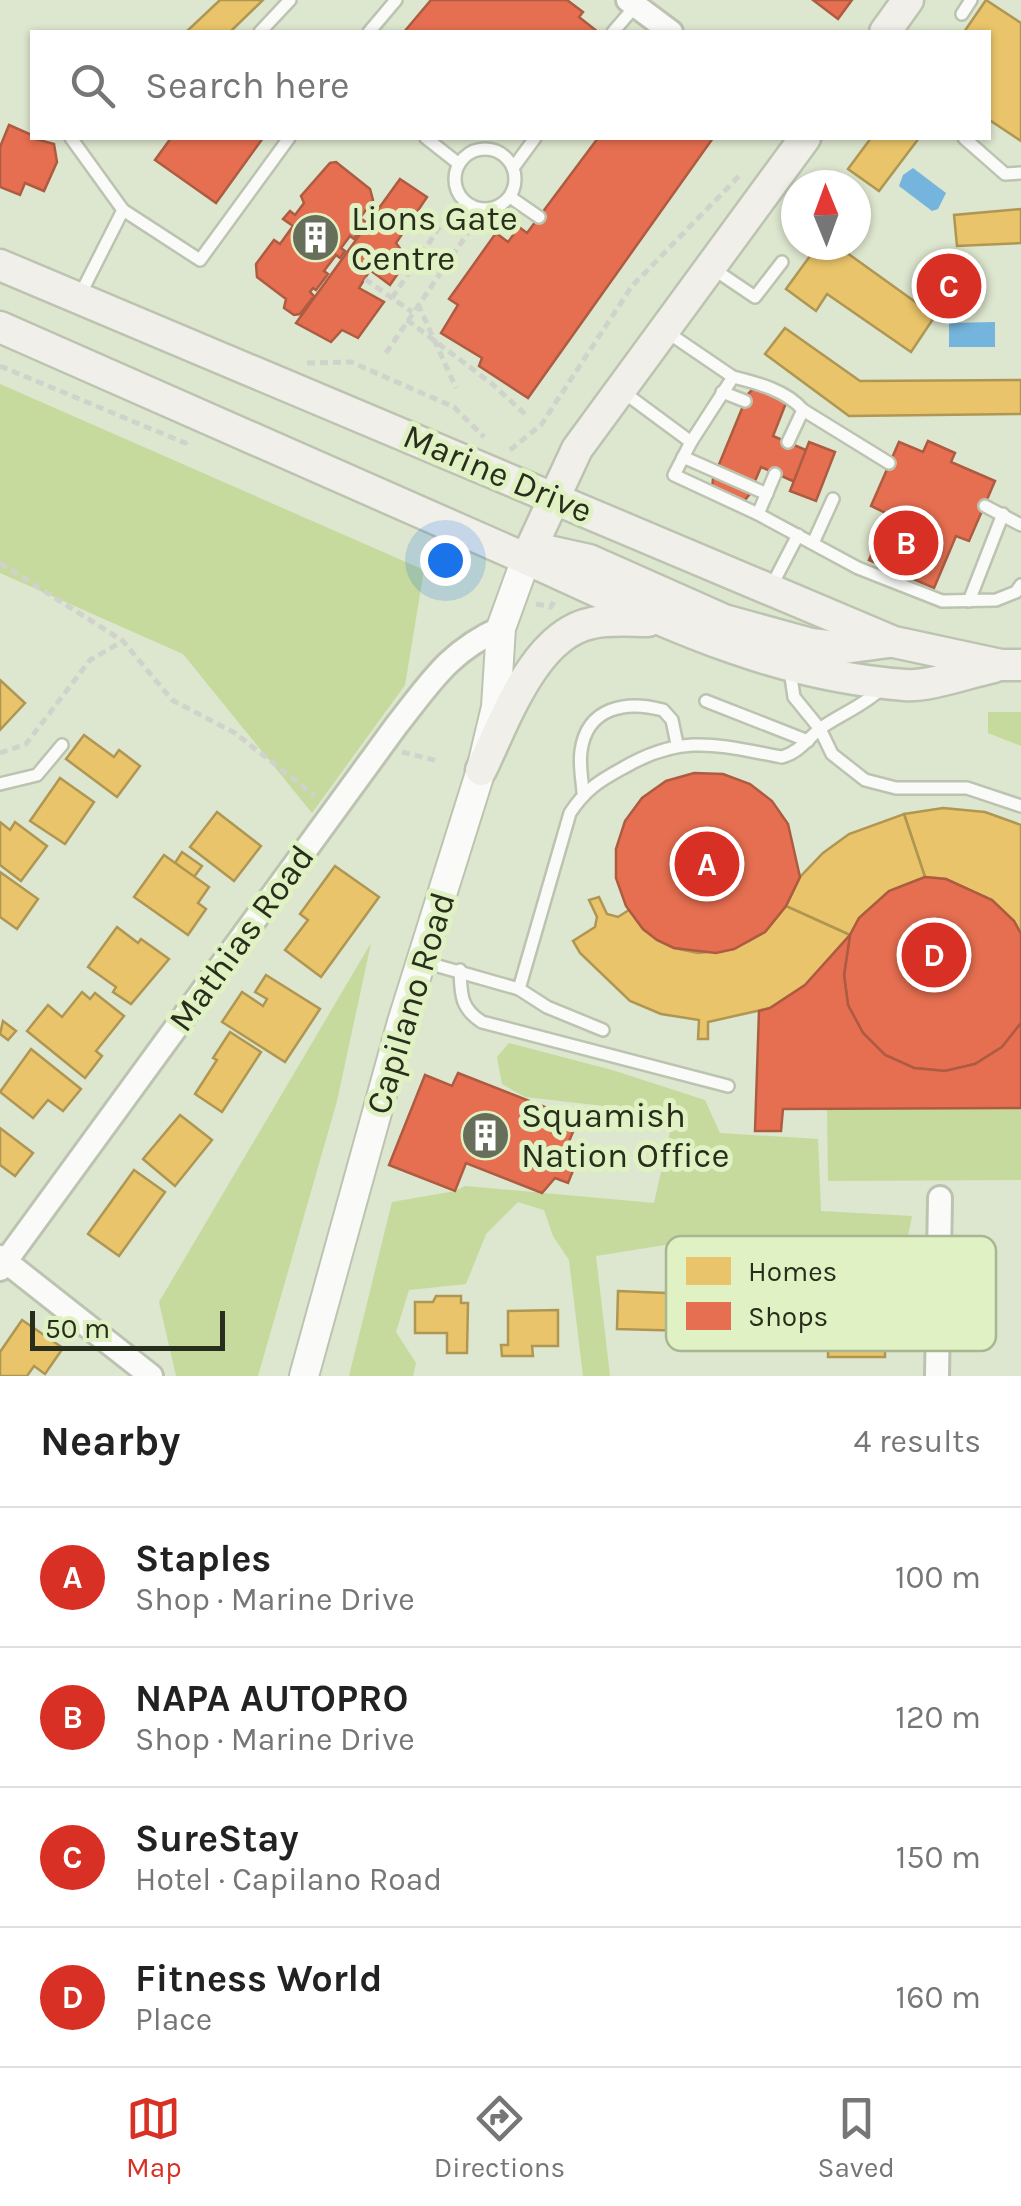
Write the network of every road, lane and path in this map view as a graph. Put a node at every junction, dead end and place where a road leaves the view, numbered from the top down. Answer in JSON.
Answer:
{"nodes":[{"id":1,"x":290,"y":0,"type":"edge"},
{"id":2,"x":396,"y":0,"type":"edge"},
{"id":3,"x":908,"y":0,"type":"edge"},
{"id":4,"x":972,"y":0,"type":"edge"},
{"id":5,"x":634,"y":3,"type":"edge"},
{"id":6,"x":962,"y":14,"type":"dead end"},
{"id":7,"x":264,"y":28,"type":"edge"},
{"id":8,"x":371,"y":30,"type":"edge"},
{"id":9,"x":614,"y":30,"type":"edge"},
{"id":10,"x":668,"y":30,"type":"edge"},
{"id":11,"x":886,"y":30,"type":"edge"},
{"id":12,"x":71,"y":140,"type":"edge"},
{"id":13,"x":288,"y":140,"type":"edge"},
{"id":14,"x":429,"y":140,"type":"edge"},
{"id":15,"x":534,"y":140,"type":"edge"},
{"id":16,"x":804,"y":140,"type":"edge"},
{"id":17,"x":966,"y":140,"type":"edge"},
{"id":18,"x":459,"y":164,"type":"junction"},
{"id":19,"x":513,"y":169,"type":"junction"},
{"id":20,"x":1021,"y":172,"type":"edge"},
{"id":21,"x":742,"y":173,"type":"dead end"},
{"id":22,"x":510,"y":196,"type":"junction"},
{"id":23,"x":123,"y":210,"type":"junction"},
{"id":24,"x":451,"y":210,"type":"dead end"},
{"id":25,"x":539,"y":217,"type":"dead end"},
{"id":26,"x":474,"y":224,"type":"dead end"},
{"id":27,"x":782,"y":262,"type":"dead end"},
{"id":28,"x":0,"y":265,"type":"edge"},
{"id":29,"x":710,"y":267,"type":"junction"},
{"id":30,"x":365,"y":278,"type":"dead end"},
{"id":31,"x":79,"y":298,"type":"junction"},
{"id":32,"x":392,"y":298,"type":"junction"},
{"id":33,"x":418,"y":304,"type":"junction"},
{"id":34,"x":412,"y":312,"type":"junction"},
{"id":35,"x":407,"y":320,"type":"junction"},
{"id":36,"x":0,"y":327,"type":"edge"},
{"id":37,"x":664,"y":330,"type":"junction"},
{"id":38,"x":434,"y":340,"type":"junction"},
{"id":39,"x":386,"y":353,"type":"dead end"},
{"id":40,"x":294,"y":363,"type":"dead end"},
{"id":41,"x":0,"y":366,"type":"edge"},
{"id":42,"x":733,"y":377,"type":"junction"},
{"id":43,"x":456,"y":388,"type":"dead end"},
{"id":44,"x":621,"y":390,"type":"junction"},
{"id":45,"x":722,"y":392,"type":"junction"},
{"id":46,"x":745,"y":401,"type":"dead end"},
{"id":47,"x":525,"y":414,"type":"dead end"},
{"id":48,"x":800,"y":416,"type":"junction"},
{"id":49,"x":782,"y":417,"type":"dead end"},
{"id":50,"x":122,"y":418,"type":"dead end"},
{"id":51,"x":691,"y":442,"type":"junction"},
{"id":52,"x":788,"y":442,"type":"dead end"},
{"id":53,"x":496,"y":446,"type":"dead end"},
{"id":54,"x":506,"y":452,"type":"dead end"},
{"id":55,"x":684,"y":456,"type":"junction"},
{"id":56,"x":889,"y":463,"type":"dead end"},
{"id":57,"x":775,"y":474,"type":"dead end"},
{"id":58,"x":767,"y":494,"type":"junction"},
{"id":59,"x":554,"y":496,"type":"junction"},
{"id":60,"x":833,"y":499,"type":"dead end"},
{"id":61,"x":985,"y":506,"type":"dead end"},
{"id":62,"x":758,"y":514,"type":"junction"},
{"id":63,"x":1003,"y":514,"type":"junction"},
{"id":64,"x":1021,"y":525,"type":"edge"},
{"id":65,"x":798,"y":535,"type":"junction"},
{"id":66,"x":813,"y":543,"type":"junction"},
{"id":67,"x":526,"y":559,"type":"junction"},
{"id":68,"x":0,"y":563,"type":"edge"},
{"id":69,"x":1021,"y":585,"type":"edge"},
{"id":70,"x":770,"y":589,"type":"junction"},
{"id":71,"x":554,"y":601,"type":"dead end"},
{"id":72,"x":970,"y":601,"type":"junction"},
{"id":73,"x":534,"y":603,"type":"dead end"},
{"id":74,"x":656,"y":620,"type":"junction"},
{"id":75,"x":501,"y":628,"type":"junction"},
{"id":76,"x":124,"y":641,"type":"junction"},
{"id":77,"x":894,"y":642,"type":"junction"},
{"id":78,"x":1011,"y":665,"type":"edge"},
{"id":79,"x":789,"y":666,"type":"junction"},
{"id":80,"x":888,"y":682,"type":"junction"},
{"id":81,"x":706,"y":701,"type":"dead end"},
{"id":82,"x":820,"y":729,"type":"junction"},
{"id":83,"x":808,"y":741,"type":"junction"},
{"id":84,"x":677,"y":744,"type":"junction"},
{"id":85,"x":62,"y":745,"type":"dead end"},
{"id":86,"x":399,"y":751,"type":"dead end"},
{"id":87,"x":0,"y":753,"type":"edge"},
{"id":88,"x":438,"y":761,"type":"dead end"},
{"id":89,"x":481,"y":770,"type":"junction"},
{"id":90,"x":0,"y":784,"type":"edge"},
{"id":91,"x":583,"y":792,"type":"junction"},
{"id":92,"x":315,"y":796,"type":"dead end"},
{"id":93,"x":1021,"y":806,"type":"edge"},
{"id":94,"x":421,"y":961,"type":"junction"},
{"id":95,"x":460,"y":970,"type":"junction"},
{"id":96,"x":520,"y":989,"type":"junction"},
{"id":97,"x":602,"y":1030,"type":"dead end"},
{"id":98,"x":728,"y":1086,"type":"dead end"},
{"id":99,"x":940,"y":1198,"type":"dead end"},
{"id":100,"x":939,"y":1236,"type":"edge"},
{"id":101,"x":2,"y":1262,"type":"edge"},
{"id":102,"x":937,"y":1351,"type":"edge"},
{"id":103,"x":150,"y":1376,"type":"edge"},
{"id":104,"x":304,"y":1376,"type":"edge"},
{"id":105,"x":937,"y":1376,"type":"edge"}],
"edges":[{"from":1,"to":7,"type":"lane"},
{"from":2,"to":8,"type":"lane"},
{"from":3,"to":11,"type":"main road"},
{"from":4,"to":6,"type":"lane"},
{"from":5,"to":9,"type":"lane"},
{"from":5,"to":10,"type":"street"},
{"from":12,"to":23,"type":"lane"},
{"from":13,"to":23,"type":"lane"},
{"from":14,"to":18,"type":"lane"},
{"from":15,"to":19,"type":"lane"},
{"from":16,"to":29,"type":"main road"},
{"from":17,"to":20,"type":"lane"},
{"from":18,"to":19,"type":"lane"},
{"from":18,"to":22,"type":"lane"},
{"from":19,"to":22,"type":"lane"},
{"from":21,"to":54,"type":"path"},
{"from":22,"to":25,"type":"lane"},
{"from":23,"to":31,"type":"lane"},
{"from":24,"to":32,"type":"path"},
{"from":26,"to":33,"type":"path"},
{"from":27,"to":29,"type":"lane"},
{"from":28,"to":31,"type":"main road","name":"Marine Drive"},
{"from":29,"to":37,"type":"main road"},
{"from":30,"to":32,"type":"path"},
{"from":31,"to":59,"type":"main road","name":"Marine Drive"},
{"from":32,"to":34,"type":"path"},
{"from":33,"to":34,"type":"path"},
{"from":33,"to":38,"type":"path"},
{"from":34,"to":35,"type":"path"},
{"from":35,"to":38,"type":"path"},
{"from":35,"to":39,"type":"path"},
{"from":36,"to":67,"type":"main road","name":"Marine Drive"},
{"from":37,"to":42,"type":"lane"},
{"from":37,"to":44,"type":"main road"},
{"from":38,"to":43,"type":"path"},
{"from":38,"to":47,"type":"path"},
{"from":40,"to":53,"type":"path"},
{"from":41,"to":50,"type":"path"},
{"from":42,"to":45,"type":"lane"},
{"from":42,"to":48,"type":"lane"},
{"from":44,"to":51,"type":"lane"},
{"from":44,"to":59,"type":"main road"},
{"from":45,"to":46,"type":"lane"},
{"from":45,"to":51,"type":"lane"},
{"from":48,"to":49,"type":"lane"},
{"from":48,"to":52,"type":"lane"},
{"from":48,"to":56,"type":"lane"},
{"from":51,"to":55,"type":"lane"},
{"from":55,"to":58,"type":"lane"},
{"from":55,"to":62,"type":"lane"},
{"from":57,"to":58,"type":"lane"},
{"from":58,"to":62,"type":"lane"},
{"from":59,"to":67,"type":"main road"},
{"from":59,"to":70,"type":"main road","name":"Marine Drive"},
{"from":60,"to":66,"type":"lane"},
{"from":61,"to":63,"type":"lane"},
{"from":62,"to":65,"type":"lane"},
{"from":63,"to":64,"type":"lane"},
{"from":63,"to":72,"type":"lane"},
{"from":65,"to":66,"type":"lane"},
{"from":65,"to":70,"type":"lane"},
{"from":66,"to":72,"type":"lane"},
{"from":67,"to":74,"type":"main road","name":"Marine Drive"},
{"from":67,"to":75,"type":"street","name":"Capilano Road"},
{"from":67,"to":77,"type":"main road"},
{"from":68,"to":76,"type":"path"},
{"from":69,"to":72,"type":"lane"},
{"from":70,"to":77,"type":"main road","name":"Marine Drive"},
{"from":71,"to":73,"type":"path"},
{"from":74,"to":79,"type":"main road","name":"Marine Drive"},
{"from":74,"to":89,"type":"main road"},
{"from":75,"to":89,"type":"street","name":"Capilano Road"},
{"from":75,"to":101,"type":"street","name":"Mathias Road"},
{"from":76,"to":87,"type":"path"},
{"from":76,"to":92,"type":"path"},
{"from":77,"to":78,"type":"main road","name":"Marine Drive"},
{"from":78,"to":80,"type":"main road","name":"Marine Drive"},
{"from":79,"to":80,"type":"main road","name":"Marine Drive"},
{"from":79,"to":82,"type":"lane"},
{"from":80,"to":82,"type":"lane"},
{"from":81,"to":83,"type":"lane"},
{"from":82,"to":83,"type":"lane"},
{"from":82,"to":93,"type":"lane"},
{"from":83,"to":84,"type":"lane"},
{"from":84,"to":91,"type":"lane"},
{"from":84,"to":91,"type":"lane"},
{"from":85,"to":90,"type":"lane"},
{"from":86,"to":88,"type":"path"},
{"from":89,"to":94,"type":"street","name":"Capilano Road"},
{"from":91,"to":96,"type":"lane"},
{"from":94,"to":95,"type":"lane"},
{"from":94,"to":104,"type":"street","name":"Capilano Road"},
{"from":95,"to":96,"type":"lane"},
{"from":95,"to":98,"type":"lane"},
{"from":96,"to":97,"type":"lane"},
{"from":99,"to":100,"type":"street"},
{"from":101,"to":103,"type":"street"},
{"from":102,"to":105,"type":"street"}]}
